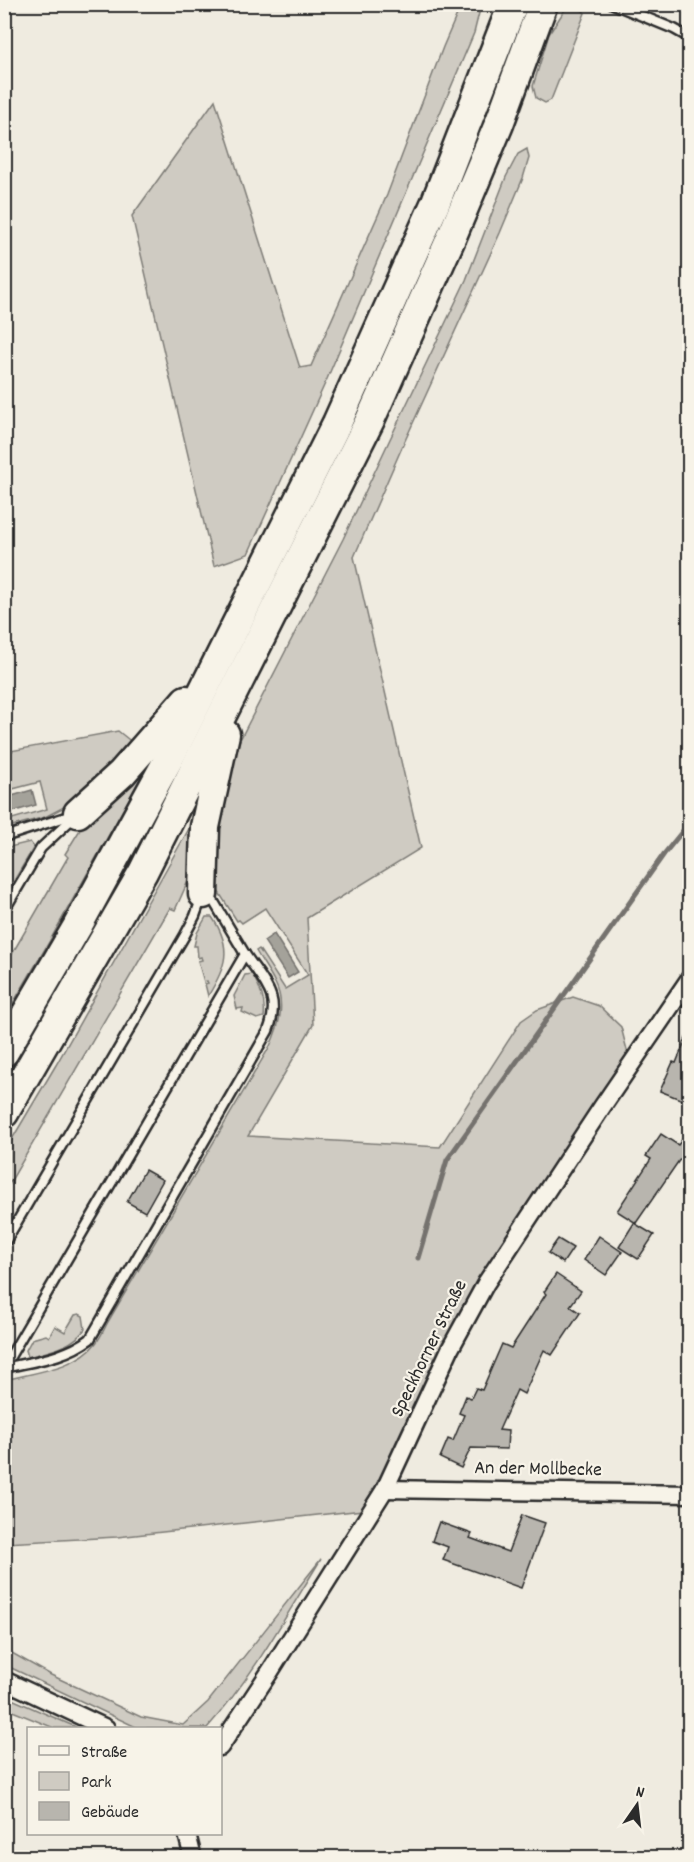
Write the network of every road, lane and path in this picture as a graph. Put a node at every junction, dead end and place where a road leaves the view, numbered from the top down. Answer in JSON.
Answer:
{"nodes":[{"id":1,"x":513,"y":4,"type":"edge"},
{"id":2,"x":543,"y":4,"type":"edge"},
{"id":3,"x":613,"y":4,"type":"edge"},
{"id":4,"x":690,"y":38,"type":"edge"},
{"id":5,"x":220,"y":659,"type":"junction"},
{"id":6,"x":235,"y":691,"type":"junction"},
{"id":7,"x":78,"y":813,"type":"junction"},
{"id":8,"x":4,"y":837,"type":"edge"},
{"id":9,"x":203,"y":894,"type":"junction"},
{"id":10,"x":4,"y":911,"type":"edge"},
{"id":11,"x":245,"y":954,"type":"junction"},
{"id":12,"x":690,"y":978,"type":"edge"},
{"id":13,"x":4,"y":1052,"type":"edge"},
{"id":14,"x":4,"y":1113,"type":"edge"},
{"id":15,"x":4,"y":1244,"type":"edge"},
{"id":16,"x":4,"y":1367,"type":"edge"},
{"id":17,"x":386,"y":1489,"type":"junction"},
{"id":18,"x":690,"y":1494,"type":"edge"},
{"id":19,"x":4,"y":1680,"type":"edge"},
{"id":20,"x":104,"y":1727,"type":"edge"},
{"id":21,"x":222,"y":1744,"type":"edge"},
{"id":22,"x":188,"y":1835,"type":"edge"},
{"id":23,"x":193,"y":1857,"type":"edge"}],
"edges":[{"from":1,"to":5,"type":"highway"},
{"from":2,"to":6,"type":"highway"},
{"from":3,"to":4,"type":"lane"},
{"from":5,"to":7,"type":"highway"},
{"from":5,"to":13,"type":"highway"},
{"from":6,"to":9,"type":"highway"},
{"from":6,"to":14,"type":"highway"},
{"from":7,"to":8,"type":"lane"},
{"from":7,"to":10,"type":"lane"},
{"from":9,"to":11,"type":"lane"},
{"from":9,"to":15,"type":"lane"},
{"from":11,"to":16,"type":"lane"},
{"from":11,"to":16,"type":"lane"},
{"from":12,"to":17,"type":"street","name":"Speckhorner Straße"},
{"from":17,"to":18,"type":"street","name":"An der Mollbecke"},
{"from":17,"to":21,"type":"street","name":"Speckhorner Straße"},
{"from":19,"to":20,"type":"street"},
{"from":22,"to":23,"type":"street"}]}
